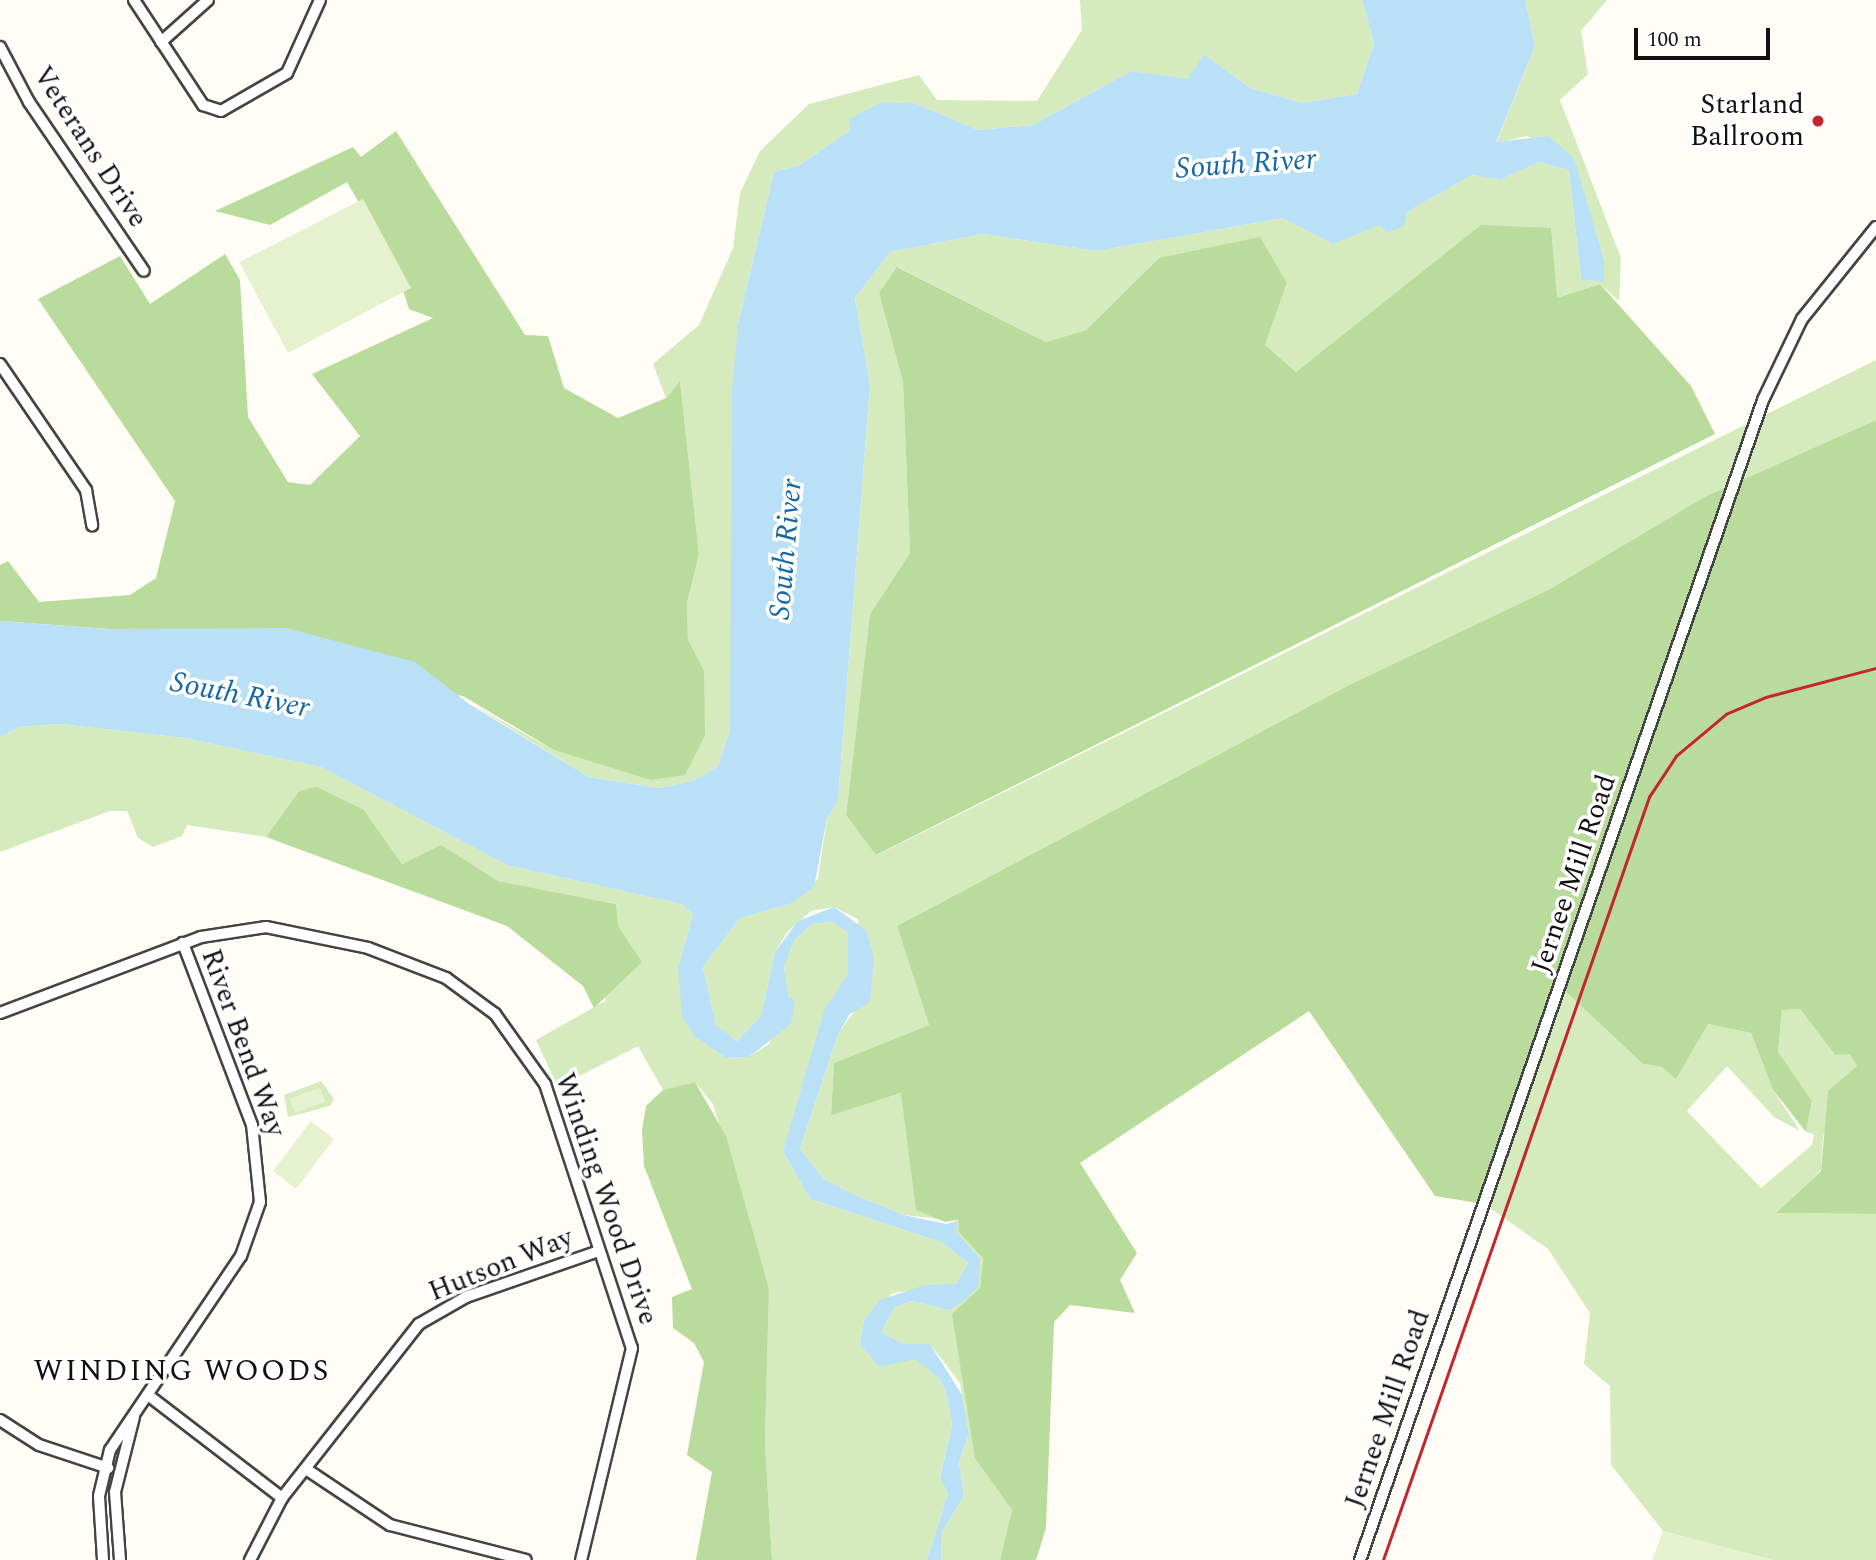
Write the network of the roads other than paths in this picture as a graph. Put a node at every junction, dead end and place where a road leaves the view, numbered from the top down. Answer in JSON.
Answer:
{"nodes":[{"id":1,"x":134,"y":0,"type":"edge"},
{"id":2,"x":208,"y":0,"type":"edge"},
{"id":3,"x":320,"y":0,"type":"edge"},
{"id":4,"x":162,"y":42,"type":"junction"},
{"id":5,"x":0,"y":47,"type":"edge"},
{"id":6,"x":1876,"y":227,"type":"edge"},
{"id":7,"x":144,"y":271,"type":"dead end"},
{"id":8,"x":0,"y":364,"type":"edge"},
{"id":9,"x":92,"y":525,"type":"dead end"},
{"id":10,"x":183,"y":943,"type":"junction"},
{"id":11,"x":0,"y":1013,"type":"edge"},
{"id":12,"x":599,"y":1251,"type":"junction"},
{"id":13,"x":148,"y":1395,"type":"junction"},
{"id":14,"x":134,"y":1417,"type":"junction"},
{"id":15,"x":0,"y":1420,"type":"edge"},
{"id":16,"x":104,"y":1468,"type":"junction"},
{"id":17,"x":306,"y":1469,"type":"junction"},
{"id":18,"x":118,"y":1470,"type":"junction"},
{"id":19,"x":282,"y":1499,"type":"junction"},
{"id":20,"x":103,"y":1560,"type":"edge"},
{"id":21,"x":120,"y":1560,"type":"edge"},
{"id":22,"x":250,"y":1560,"type":"edge"},
{"id":23,"x":526,"y":1560,"type":"edge"},
{"id":24,"x":581,"y":1560,"type":"edge"},
{"id":25,"x":1360,"y":1560,"type":"edge"}],
"edges":[{"from":1,"to":4,"type":"street"},
{"from":2,"to":4,"type":"street"},
{"from":3,"to":4,"type":"street"},
{"from":5,"to":7,"type":"street","name":"Veterans Drive"},
{"from":6,"to":25,"type":"street","name":"Jernee Mill Road"},
{"from":8,"to":9,"type":"street"},
{"from":10,"to":11,"type":"street","name":"Winding Wood Drive"},
{"from":10,"to":12,"type":"street","name":"Winding Wood Drive"},
{"from":10,"to":13,"type":"street","name":"River Bend Way"},
{"from":12,"to":17,"type":"street","name":"Hutson Way"},
{"from":12,"to":24,"type":"street","name":"Winding Wood Drive"},
{"from":13,"to":14,"type":"street","name":"River Bend Way"},
{"from":13,"to":19,"type":"street"},
{"from":14,"to":16,"type":"street","name":"River Bend Way"},
{"from":14,"to":18,"type":"street","name":"River Bend Way"},
{"from":15,"to":16,"type":"street"},
{"from":16,"to":18,"type":"street"},
{"from":16,"to":20,"type":"street","name":"River Bend Way"},
{"from":17,"to":19,"type":"street","name":"Hutson Way"},
{"from":17,"to":23,"type":"street"},
{"from":18,"to":21,"type":"street","name":"River Bend Way"},
{"from":19,"to":22,"type":"street","name":"Hutson Way"}]}
